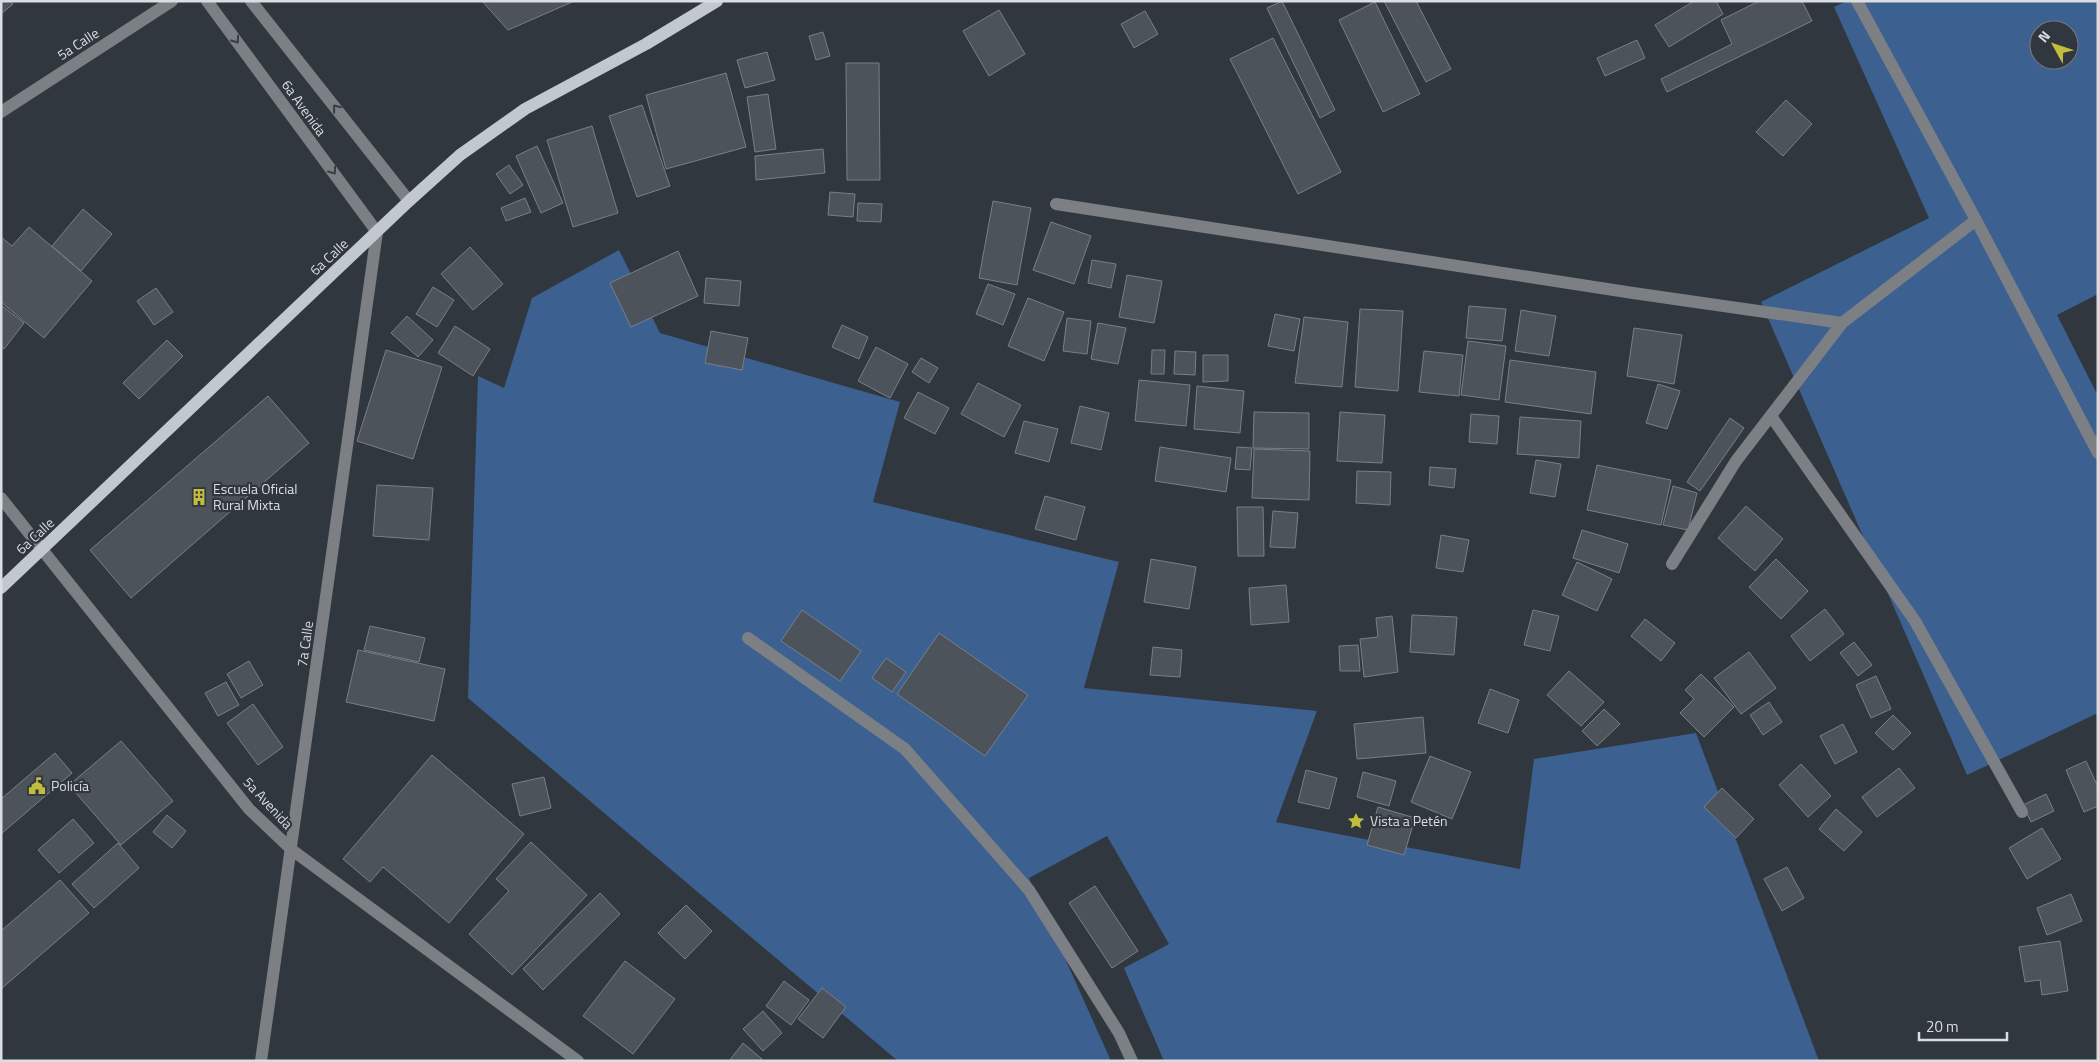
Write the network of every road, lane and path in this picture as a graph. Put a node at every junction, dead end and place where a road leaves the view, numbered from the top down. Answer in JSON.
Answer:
{"nodes":[{"id":1,"x":172,"y":1,"type":"edge"},
{"id":2,"x":207,"y":1,"type":"edge"},
{"id":3,"x":251,"y":1,"type":"edge"},
{"id":4,"x":716,"y":1,"type":"edge"},
{"id":5,"x":1857,"y":1,"type":"edge"},
{"id":6,"x":1,"y":112,"type":"edge"},
{"id":7,"x":409,"y":201,"type":"junction"},
{"id":8,"x":1056,"y":204,"type":"dead end"},
{"id":9,"x":1976,"y":220,"type":"junction"},
{"id":10,"x":377,"y":232,"type":"junction"},
{"id":11,"x":1842,"y":323,"type":"junction"},
{"id":12,"x":1771,"y":416,"type":"junction"},
{"id":13,"x":2098,"y":453,"type":"edge"},
{"id":14,"x":1,"y":498,"type":"edge"},
{"id":15,"x":42,"y":549,"type":"junction"},
{"id":16,"x":1672,"y":564,"type":"dead end"},
{"id":17,"x":1,"y":588,"type":"edge"},
{"id":18,"x":748,"y":638,"type":"dead end"},
{"id":19,"x":2022,"y":812,"type":"dead end"},
{"id":20,"x":292,"y":850,"type":"junction"},
{"id":21,"x":263,"y":1060,"type":"edge"},
{"id":22,"x":578,"y":1061,"type":"edge"},
{"id":23,"x":1132,"y":1061,"type":"edge"}],
"edges":[{"from":1,"to":6,"type":"street","name":"5a Calle"},
{"from":2,"to":10,"type":"street","name":"6a Avenida","one_way":true},
{"from":7,"to":3,"type":"street","name":"6a Avenida","one_way":true},
{"from":4,"to":7,"type":"main road","name":"6a Calle"},
{"from":5,"to":9,"type":"street"},
{"from":7,"to":10,"type":"main road","name":"6a Calle"},
{"from":8,"to":11,"type":"street"},
{"from":9,"to":11,"type":"street"},
{"from":9,"to":13,"type":"street"},
{"from":10,"to":15,"type":"main road","name":"6a Calle"},
{"from":10,"to":20,"type":"street","name":"7a Calle"},
{"from":11,"to":12,"type":"street"},
{"from":12,"to":16,"type":"street"},
{"from":12,"to":19,"type":"street"},
{"from":14,"to":15,"type":"street","name":"5a Avenida"},
{"from":15,"to":17,"type":"main road","name":"6a Calle"},
{"from":15,"to":20,"type":"street","name":"5a Avenida"},
{"from":18,"to":23,"type":"street"},
{"from":20,"to":21,"type":"street","name":"7a Calle"},
{"from":20,"to":22,"type":"street","name":"5a Avenida"}]}
